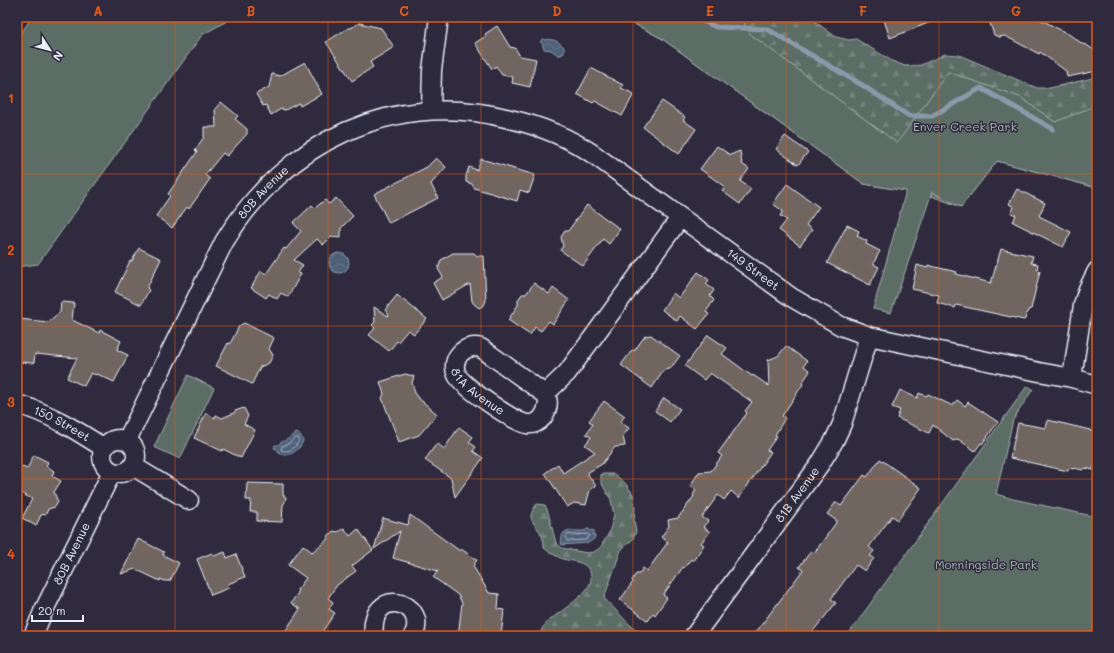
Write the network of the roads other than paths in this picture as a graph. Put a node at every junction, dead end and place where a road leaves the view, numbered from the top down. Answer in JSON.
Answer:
{"nodes":[{"id":1,"x":439,"y":17,"type":"edge"},
{"id":2,"x":431,"y":110,"type":"junction"},
{"id":3,"x":680,"y":218,"type":"junction"},
{"id":4,"x":1097,"y":271,"type":"edge"},
{"id":5,"x":869,"y":336,"type":"junction"},
{"id":6,"x":1072,"y":378,"type":"junction"},
{"id":7,"x":1097,"y":385,"type":"edge"},
{"id":8,"x":545,"y":394,"type":"junction"},
{"id":9,"x":17,"y":404,"type":"edge"},
{"id":10,"x":127,"y":440,"type":"junction"},
{"id":11,"x":104,"y":448,"type":"junction"},
{"id":12,"x":133,"y":466,"type":"junction"},
{"id":13,"x":112,"y":472,"type":"junction"},
{"id":14,"x":189,"y":500,"type":"dead end"},
{"id":15,"x":34,"y":636,"type":"edge"},
{"id":16,"x":374,"y":636,"type":"edge"},
{"id":17,"x":413,"y":636,"type":"edge"},
{"id":18,"x":694,"y":636,"type":"edge"}],
"edges":[{"from":1,"to":2,"type":"street"},
{"from":2,"to":3,"type":"street","name":"149 Street"},
{"from":2,"to":10,"type":"street","name":"80B Avenue"},
{"from":3,"to":5,"type":"street","name":"149 Street"},
{"from":3,"to":8,"type":"street"},
{"from":4,"to":6,"type":"street"},
{"from":5,"to":6,"type":"street","name":"149 Street"},
{"from":5,"to":18,"type":"street","name":"81B Avenue"},
{"from":6,"to":7,"type":"street","name":"149 Street"},
{"from":8,"to":8,"type":"street","name":"81A Avenue"},
{"from":9,"to":11,"type":"street","name":"150 Street"},
{"from":10,"to":11,"type":"street"},
{"from":10,"to":12,"type":"street"},
{"from":11,"to":13,"type":"street"},
{"from":12,"to":13,"type":"street"},
{"from":12,"to":14,"type":"street"},
{"from":13,"to":15,"type":"street","name":"80B Avenue"},
{"from":16,"to":17,"type":"street"}]}
